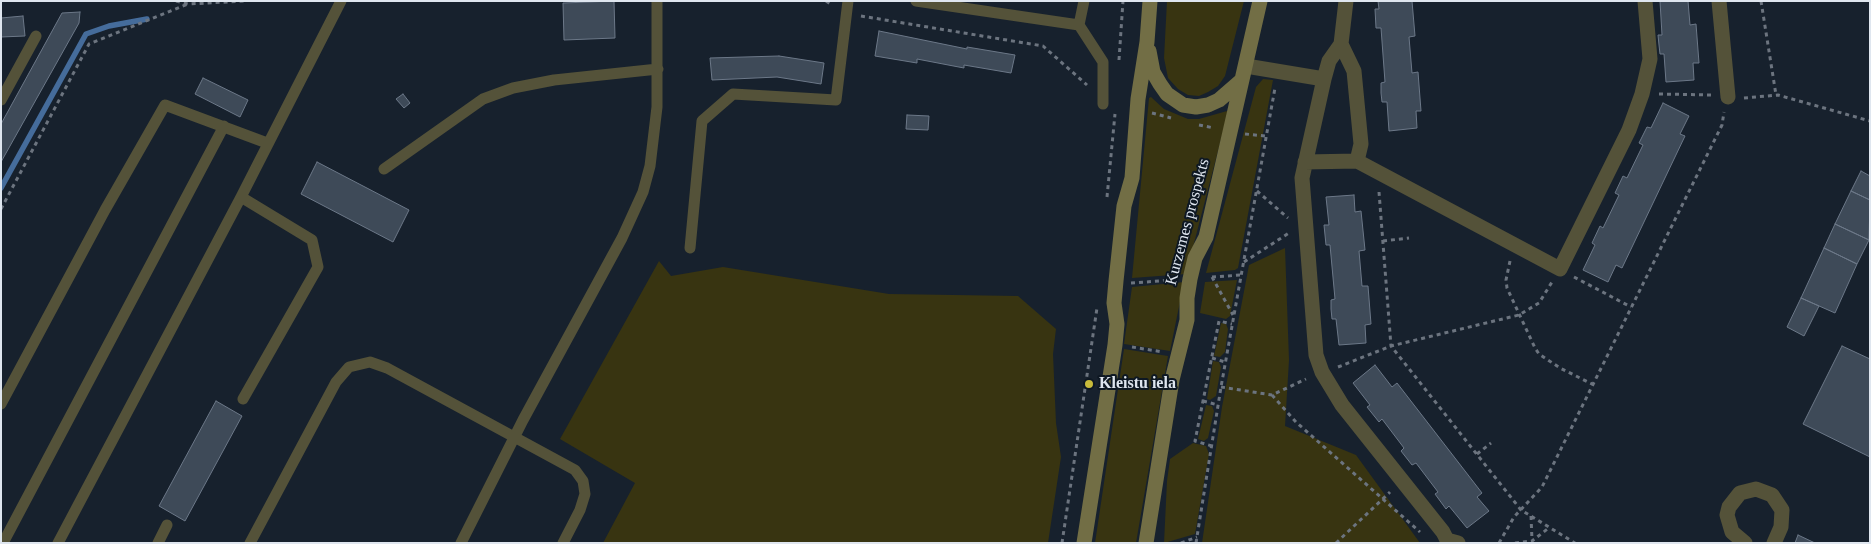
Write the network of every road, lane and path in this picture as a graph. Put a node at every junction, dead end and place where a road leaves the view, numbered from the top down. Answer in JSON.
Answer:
{"nodes":[{"id":1,"x":176,"y":1,"type":"edge"},
{"id":2,"x":246,"y":1,"type":"edge"},
{"id":3,"x":341,"y":1,"type":"edge"},
{"id":4,"x":657,"y":1,"type":"edge"},
{"id":5,"x":848,"y":1,"type":"edge"},
{"id":6,"x":916,"y":1,"type":"edge"},
{"id":7,"x":1084,"y":1,"type":"edge"},
{"id":8,"x":1123,"y":1,"type":"edge"},
{"id":9,"x":1150,"y":1,"type":"edge"},
{"id":10,"x":1260,"y":1,"type":"edge"},
{"id":11,"x":1346,"y":1,"type":"edge"},
{"id":12,"x":1645,"y":1,"type":"edge"},
{"id":13,"x":1719,"y":1,"type":"edge"},
{"id":14,"x":1760,"y":1,"type":"edge"},
{"id":15,"x":188,"y":4,"type":"junction"},
{"id":16,"x":847,"y":14,"type":"junction"},
{"id":17,"x":1079,"y":25,"type":"junction"},
{"id":18,"x":36,"y":36,"type":"dead end"},
{"id":19,"x":1147,"y":42,"type":"junction"},
{"id":20,"x":1341,"y":44,"type":"junction"},
{"id":21,"x":1118,"y":67,"type":"dead end"},
{"id":22,"x":658,"y":69,"type":"junction"},
{"id":23,"x":1278,"y":72,"type":"junction"},
{"id":24,"x":1244,"y":73,"type":"junction"},
{"id":25,"x":1324,"y":79,"type":"junction"},
{"id":26,"x":1642,"y":94,"type":"junction"},
{"id":27,"x":1776,"y":95,"type":"junction"},
{"id":28,"x":1728,"y":97,"type":"junction"},
{"id":29,"x":1,"y":100,"type":"edge"},
{"id":30,"x":1103,"y":104,"type":"junction"},
{"id":31,"x":1115,"y":111,"type":"dead end"},
{"id":32,"x":1114,"y":119,"type":"junction"},
{"id":33,"x":1870,"y":121,"type":"edge"},
{"id":34,"x":224,"y":126,"type":"junction"},
{"id":35,"x":268,"y":143,"type":"junction"},
{"id":36,"x":1357,"y":161,"type":"junction"},
{"id":37,"x":1305,"y":162,"type":"junction"},
{"id":38,"x":384,"y":169,"type":"dead end"},
{"id":39,"x":1377,"y":172,"type":"junction"},
{"id":40,"x":1257,"y":190,"type":"junction"},
{"id":41,"x":242,"y":197,"type":"junction"},
{"id":42,"x":1107,"y":204,"type":"dead end"},
{"id":43,"x":1,"y":209,"type":"edge"},
{"id":44,"x":1304,"y":223,"type":"junction"},
{"id":45,"x":1409,"y":238,"type":"dead end"},
{"id":46,"x":1383,"y":241,"type":"junction"},
{"id":47,"x":1516,"y":247,"type":"junction"},
{"id":48,"x":690,"y":248,"type":"dead end"},
{"id":49,"x":1244,"y":263,"type":"junction"},
{"id":50,"x":1560,"y":269,"type":"junction"},
{"id":51,"x":1241,"y":275,"type":"junction"},
{"id":52,"x":1212,"y":277,"type":"junction"},
{"id":53,"x":1204,"y":278,"type":"dead end"},
{"id":54,"x":1176,"y":280,"type":"dead end"},
{"id":55,"x":1130,"y":283,"type":"dead end"},
{"id":56,"x":1097,"y":307,"type":"dead end"},
{"id":57,"x":1631,"y":307,"type":"junction"},
{"id":58,"x":1234,"y":315,"type":"junction"},
{"id":59,"x":1519,"y":315,"type":"junction"},
{"id":60,"x":1232,"y":324,"type":"junction"},
{"id":61,"x":1115,"y":345,"type":"junction"},
{"id":62,"x":1391,"y":346,"type":"junction"},
{"id":63,"x":1178,"y":354,"type":"junction"},
{"id":64,"x":1212,"y":358,"type":"junction"},
{"id":65,"x":1225,"y":362,"type":"junction"},
{"id":66,"x":1322,"y":372,"type":"junction"},
{"id":67,"x":1592,"y":384,"type":"junction"},
{"id":68,"x":1221,"y":387,"type":"junction"},
{"id":69,"x":1272,"y":395,"type":"junction"},
{"id":70,"x":243,"y":399,"type":"dead end"},
{"id":71,"x":1203,"y":401,"type":"junction"},
{"id":72,"x":1,"y":404,"type":"edge"},
{"id":73,"x":1218,"y":405,"type":"junction"},
{"id":74,"x":515,"y":438,"type":"junction"},
{"id":75,"x":1491,"y":442,"type":"dead end"},
{"id":76,"x":1212,"y":446,"type":"junction"},
{"id":77,"x":1478,"y":454,"type":"junction"},
{"id":78,"x":1402,"y":480,"type":"junction"},
{"id":79,"x":1382,"y":499,"type":"junction"},
{"id":80,"x":1521,"y":510,"type":"junction"},
{"id":81,"x":1531,"y":516,"type":"junction"},
{"id":82,"x":167,"y":525,"type":"dead end"},
{"id":83,"x":1550,"y":528,"type":"junction"},
{"id":84,"x":1197,"y":537,"type":"junction"},
{"id":85,"x":1450,"y":542,"type":"edge"},
{"id":86,"x":1532,"y":542,"type":"edge"},
{"id":87,"x":3,"y":543,"type":"edge"},
{"id":88,"x":58,"y":543,"type":"edge"},
{"id":89,"x":158,"y":543,"type":"edge"},
{"id":90,"x":250,"y":543,"type":"edge"},
{"id":91,"x":461,"y":543,"type":"edge"},
{"id":92,"x":563,"y":543,"type":"edge"},
{"id":93,"x":1062,"y":543,"type":"edge"},
{"id":94,"x":1084,"y":543,"type":"edge"},
{"id":95,"x":1146,"y":543,"type":"edge"},
{"id":96,"x":1181,"y":543,"type":"edge"},
{"id":97,"x":1196,"y":543,"type":"edge"},
{"id":98,"x":1336,"y":543,"type":"edge"},
{"id":99,"x":1499,"y":543,"type":"edge"},
{"id":100,"x":1514,"y":543,"type":"edge"},
{"id":101,"x":1575,"y":543,"type":"edge"},
{"id":102,"x":1745,"y":543,"type":"edge"},
{"id":103,"x":1774,"y":543,"type":"edge"}],
"edges":[{"from":1,"to":15,"type":"path"},
{"from":2,"to":15,"type":"path"},
{"from":3,"to":35,"type":"lane"},
{"from":4,"to":22,"type":"lane"},
{"from":5,"to":16,"type":"lane"},
{"from":6,"to":17,"type":"lane"},
{"from":7,"to":17,"type":"lane"},
{"from":8,"to":21,"type":"path"},
{"from":9,"to":19,"type":"main road"},
{"from":10,"to":24,"type":"main road","name":"Kurzemes prospekts"},
{"from":11,"to":20,"type":"street"},
{"from":12,"to":26,"type":"street"},
{"from":13,"to":28,"type":"street"},
{"from":14,"to":27,"type":"path"},
{"from":15,"to":43,"type":"path"},
{"from":16,"to":30,"type":"path"},
{"from":16,"to":48,"type":"lane"},
{"from":17,"to":30,"type":"lane"},
{"from":18,"to":29,"type":"lane"},
{"from":19,"to":24,"type":"main road"},
{"from":19,"to":61,"type":"main road"},
{"from":20,"to":25,"type":"street"},
{"from":20,"to":36,"type":"street"},
{"from":22,"to":38,"type":"lane"},
{"from":22,"to":74,"type":"lane"},
{"from":23,"to":24,"type":"street"},
{"from":23,"to":25,"type":"street"},
{"from":23,"to":40,"type":"path"},
{"from":24,"to":63,"type":"main road","name":"Kurzemes prospekts"},
{"from":25,"to":37,"type":"street"},
{"from":26,"to":28,"type":"path"},
{"from":26,"to":50,"type":"street"},
{"from":27,"to":28,"type":"path"},
{"from":27,"to":33,"type":"path"},
{"from":28,"to":57,"type":"path"},
{"from":30,"to":32,"type":"path"},
{"from":31,"to":32,"type":"path"},
{"from":32,"to":42,"type":"path"},
{"from":34,"to":35,"type":"lane"},
{"from":34,"to":72,"type":"lane"},
{"from":34,"to":87,"type":"lane"},
{"from":35,"to":41,"type":"lane"},
{"from":36,"to":37,"type":"street"},
{"from":36,"to":39,"type":"street"},
{"from":37,"to":44,"type":"street"},
{"from":39,"to":46,"type":"path"},
{"from":39,"to":47,"type":"street"},
{"from":40,"to":44,"type":"path"},
{"from":40,"to":49,"type":"path"},
{"from":41,"to":70,"type":"lane"},
{"from":41,"to":88,"type":"lane"},
{"from":44,"to":49,"type":"path"},
{"from":44,"to":66,"type":"street"},
{"from":45,"to":46,"type":"path"},
{"from":46,"to":62,"type":"path"},
{"from":47,"to":50,"type":"street"},
{"from":47,"to":59,"type":"path"},
{"from":49,"to":51,"type":"path"},
{"from":50,"to":57,"type":"path"},
{"from":50,"to":59,"type":"path"},
{"from":51,"to":52,"type":"path"},
{"from":51,"to":58,"type":"path"},
{"from":52,"to":53,"type":"path"},
{"from":52,"to":58,"type":"path"},
{"from":54,"to":55,"type":"path"},
{"from":56,"to":93,"type":"path"},
{"from":57,"to":67,"type":"path"},
{"from":58,"to":60,"type":"path"},
{"from":59,"to":62,"type":"path"},
{"from":59,"to":67,"type":"path"},
{"from":60,"to":64,"type":"path"},
{"from":60,"to":65,"type":"path"},
{"from":61,"to":63,"type":"path"},
{"from":61,"to":94,"type":"main road"},
{"from":62,"to":66,"type":"path"},
{"from":62,"to":77,"type":"path"},
{"from":63,"to":95,"type":"main road","name":"Kurzemes prospekts"},
{"from":64,"to":65,"type":"path"},
{"from":64,"to":71,"type":"path"},
{"from":65,"to":68,"type":"path"},
{"from":66,"to":69,"type":"path"},
{"from":66,"to":78,"type":"street"},
{"from":67,"to":80,"type":"path"},
{"from":68,"to":69,"type":"path"},
{"from":68,"to":73,"type":"path"},
{"from":69,"to":79,"type":"path"},
{"from":71,"to":73,"type":"path"},
{"from":71,"to":76,"type":"path"},
{"from":73,"to":76,"type":"path"},
{"from":74,"to":90,"type":"lane"},
{"from":74,"to":91,"type":"lane"},
{"from":74,"to":92,"type":"lane"},
{"from":75,"to":77,"type":"path"},
{"from":76,"to":84,"type":"path"},
{"from":77,"to":80,"type":"path"},
{"from":78,"to":79,"type":"path"},
{"from":78,"to":85,"type":"street"},
{"from":79,"to":85,"type":"path"},
{"from":79,"to":98,"type":"path"},
{"from":80,"to":81,"type":"path"},
{"from":80,"to":99,"type":"path"},
{"from":81,"to":83,"type":"path"},
{"from":81,"to":86,"type":"path"},
{"from":82,"to":89,"type":"lane"},
{"from":83,"to":86,"type":"path"},
{"from":83,"to":101,"type":"path"},
{"from":84,"to":96,"type":"path"},
{"from":84,"to":97,"type":"path"},
{"from":86,"to":100,"type":"path"},
{"from":102,"to":103,"type":"street"}]}
